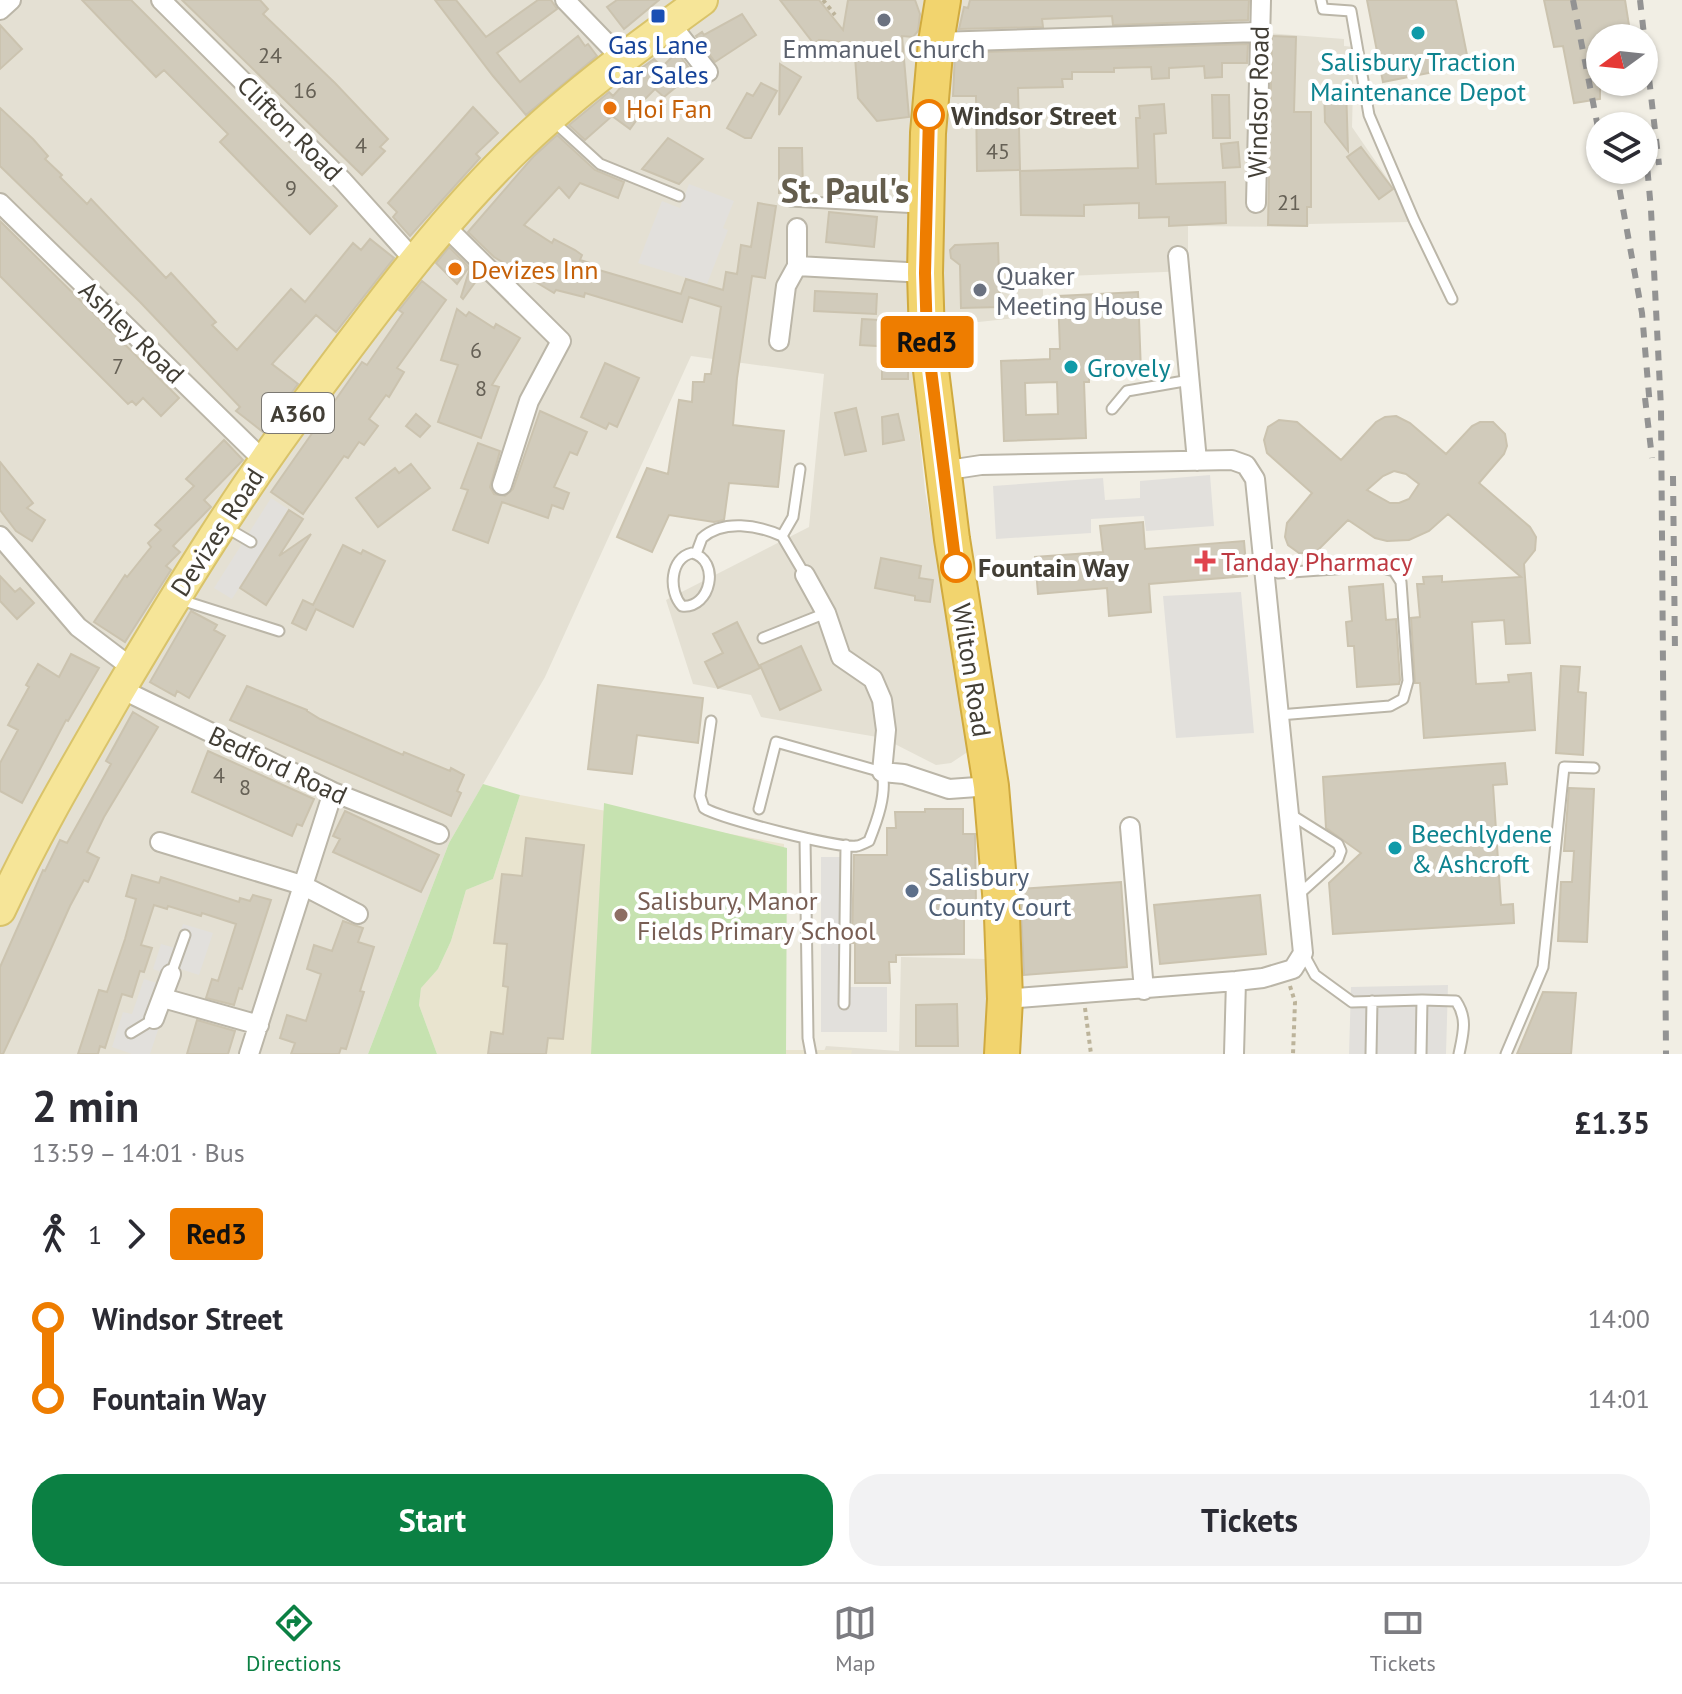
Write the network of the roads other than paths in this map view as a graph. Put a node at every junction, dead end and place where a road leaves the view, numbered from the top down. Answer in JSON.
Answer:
{"nodes":[{"id":1,"x":11,"y":0,"type":"edge"},
{"id":2,"x":161,"y":0,"type":"edge"},
{"id":3,"x":565,"y":0,"type":"edge"},
{"id":4,"x":702,"y":0,"type":"edge"},
{"id":5,"x":943,"y":0,"type":"edge"},
{"id":6,"x":1261,"y":0,"type":"edge"},
{"id":7,"x":1321,"y":0,"type":"edge"},
{"id":8,"x":0,"y":10,"type":"edge"},
{"id":9,"x":670,"y":23,"type":"junction"},
{"id":10,"x":1259,"y":32,"type":"junction"},
{"id":11,"x":936,"y":42,"type":"junction"},
{"id":12,"x":622,"y":59,"type":"junction"},
{"id":13,"x":708,"y":72,"type":"dead end"},
{"id":14,"x":550,"y":118,"type":"junction"},
{"id":15,"x":679,"y":196,"type":"dead end"},
{"id":16,"x":790,"y":201,"type":"dead end"},
{"id":17,"x":0,"y":203,"type":"edge"},
{"id":18,"x":1256,"y":203,"type":"dead end"},
{"id":19,"x":926,"y":209,"type":"junction"},
{"id":20,"x":445,"y":226,"type":"junction"},
{"id":21,"x":797,"y":228,"type":"dead end"},
{"id":22,"x":1178,"y":256,"type":"dead end"},
{"id":23,"x":415,"y":261,"type":"junction"},
{"id":24,"x":797,"y":266,"type":"junction"},
{"id":25,"x":925,"y":273,"type":"junction"},
{"id":26,"x":1452,"y":299,"type":"dead end"},
{"id":27,"x":779,"y":341,"type":"dead end"},
{"id":28,"x":1190,"y":380,"type":"junction"},
{"id":29,"x":1112,"y":409,"type":"dead end"},
{"id":30,"x":263,"y":460,"type":"junction"},
{"id":31,"x":1197,"y":461,"type":"junction"},
{"id":32,"x":800,"y":469,"type":"dead end"},
{"id":33,"x":942,"y":471,"type":"junction"},
{"id":34,"x":502,"y":485,"type":"dead end"},
{"id":35,"x":221,"y":524,"type":"junction"},
{"id":36,"x":0,"y":536,"type":"edge"},
{"id":37,"x":782,"y":536,"type":"junction"},
{"id":38,"x":251,"y":542,"type":"dead end"},
{"id":39,"x":696,"y":554,"type":"junction"},
{"id":40,"x":1266,"y":570,"type":"junction"},
{"id":41,"x":805,"y":575,"type":"joint"},
{"id":42,"x":174,"y":598,"type":"junction"},
{"id":43,"x":826,"y":613,"type":"junction"},
{"id":44,"x":279,"y":631,"type":"dead end"},
{"id":45,"x":763,"y":638,"type":"dead end"},
{"id":46,"x":126,"y":679,"type":"junction"},
{"id":47,"x":1279,"y":715,"type":"junction"},
{"id":48,"x":711,"y":721,"type":"dead end"},
{"id":49,"x":1594,"y":768,"type":"dead end"},
{"id":50,"x":882,"y":772,"type":"junction"},
{"id":51,"x":991,"y":786,"type":"junction"},
{"id":52,"x":333,"y":792,"type":"junction"},
{"id":53,"x":759,"y":809,"type":"dead end"},
{"id":54,"x":1289,"y":814,"type":"junction"},
{"id":55,"x":1130,"y":827,"type":"dead end"},
{"id":56,"x":439,"y":834,"type":"dead end"},
{"id":57,"x":805,"y":838,"type":"junction"},
{"id":58,"x":160,"y":842,"type":"dead end"},
{"id":59,"x":846,"y":845,"type":"junction"},
{"id":60,"x":302,"y":885,"type":"junction"},
{"id":61,"x":1297,"y":896,"type":"junction"},
{"id":62,"x":2,"y":901,"type":"edge"},
{"id":63,"x":358,"y":914,"type":"dead end"},
{"id":64,"x":185,"y":935,"type":"dead end"},
{"id":65,"x":1303,"y":953,"type":"junction"},
{"id":66,"x":171,"y":974,"type":"joint"},
{"id":67,"x":1236,"y":981,"type":"junction"},
{"id":68,"x":1144,"y":990,"type":"junction"},
{"id":69,"x":163,"y":998,"type":"junction"},
{"id":70,"x":1005,"y":999,"type":"junction"},
{"id":71,"x":1422,"y":1000,"type":"junction"},
{"id":72,"x":1372,"y":1001,"type":"junction"},
{"id":73,"x":844,"y":1004,"type":"dead end"},
{"id":74,"x":154,"y":1019,"type":"joint"},
{"id":75,"x":259,"y":1025,"type":"junction"},
{"id":76,"x":131,"y":1033,"type":"dead end"},
{"id":77,"x":249,"y":1054,"type":"edge"},
{"id":78,"x":811,"y":1054,"type":"edge"},
{"id":79,"x":1002,"y":1054,"type":"edge"},
{"id":80,"x":1234,"y":1054,"type":"edge"},
{"id":81,"x":1371,"y":1054,"type":"edge"},
{"id":82,"x":1421,"y":1054,"type":"edge"},
{"id":83,"x":1459,"y":1054,"type":"edge"},
{"id":84,"x":1506,"y":1054,"type":"edge"}],
"edges":[{"from":1,"to":8,"type":"street"},
{"from":2,"to":23,"type":"street","name":"Clifton Road"},
{"from":3,"to":12,"type":"street"},
{"from":4,"to":9,"type":"main road","name":"Devizes Road","number":"A360"},
{"from":5,"to":11,"type":"highway","name":"Wilton Road"},
{"from":6,"to":10,"type":"street","name":"Windsor Road"},
{"from":7,"to":26,"type":"lane"},
{"from":9,"to":12,"type":"main road","name":"Devizes Road","number":"A360"},
{"from":9,"to":13,"type":"street"},
{"from":10,"to":11,"type":"street"},
{"from":10,"to":18,"type":"street","name":"Windsor Road"},
{"from":11,"to":19,"type":"highway","name":"Wilton Road"},
{"from":12,"to":14,"type":"main road","name":"Devizes Road","number":"A360"},
{"from":14,"to":15,"type":"lane"},
{"from":14,"to":20,"type":"main road","name":"Devizes Road","number":"A360"},
{"from":16,"to":19,"type":"lane"},
{"from":17,"to":30,"type":"street","name":"Ashley Road"},
{"from":19,"to":25,"type":"highway","name":"Wilton Road"},
{"from":20,"to":23,"type":"main road","name":"Devizes Road","number":"A360"},
{"from":20,"to":34,"type":"street"},
{"from":21,"to":24,"type":"street"},
{"from":22,"to":28,"type":"street"},
{"from":23,"to":30,"type":"main road","name":"Devizes Road","number":"A360"},
{"from":24,"to":25,"type":"street"},
{"from":24,"to":27,"type":"street"},
{"from":25,"to":33,"type":"highway","name":"Wilton Road"},
{"from":28,"to":29,"type":"lane"},
{"from":28,"to":31,"type":"street"},
{"from":30,"to":35,"type":"main road","name":"Devizes Road","number":"A360"},
{"from":31,"to":33,"type":"street"},
{"from":31,"to":40,"type":"street"},
{"from":32,"to":37,"type":"lane"},
{"from":33,"to":51,"type":"highway","name":"Wilton Road"},
{"from":35,"to":38,"type":"lane"},
{"from":35,"to":42,"type":"main road","name":"Devizes Road","number":"A360"},
{"from":36,"to":46,"type":"street","name":"Bedford Road"},
{"from":37,"to":39,"type":"lane"},
{"from":37,"to":41,"type":"lane"},
{"from":39,"to":39,"type":"lane"},
{"from":40,"to":47,"type":"street"},
{"from":40,"to":47,"type":"lane"},
{"from":41,"to":43,"type":"street"},
{"from":42,"to":44,"type":"lane"},
{"from":42,"to":46,"type":"main road","name":"Devizes Road","number":"A360"},
{"from":43,"to":45,"type":"lane"},
{"from":43,"to":50,"type":"street"},
{"from":46,"to":52,"type":"street","name":"Bedford Road"},
{"from":46,"to":62,"type":"main road","name":"Devizes Road","number":"A360"},
{"from":47,"to":54,"type":"street"},
{"from":48,"to":57,"type":"lane"},
{"from":49,"to":84,"type":"lane"},
{"from":50,"to":51,"type":"street"},
{"from":50,"to":53,"type":"lane"},
{"from":50,"to":59,"type":"lane"},
{"from":51,"to":70,"type":"highway","name":"Wilton Road"},
{"from":52,"to":56,"type":"street","name":"Bedford Road"},
{"from":52,"to":60,"type":"street"},
{"from":54,"to":61,"type":"street"},
{"from":54,"to":61,"type":"lane"},
{"from":55,"to":68,"type":"street"},
{"from":57,"to":59,"type":"lane"},
{"from":57,"to":78,"type":"lane"},
{"from":58,"to":60,"type":"street"},
{"from":59,"to":73,"type":"lane"},
{"from":60,"to":63,"type":"street"},
{"from":60,"to":75,"type":"street"},
{"from":61,"to":65,"type":"street"},
{"from":64,"to":66,"type":"lane"},
{"from":65,"to":67,"type":"street"},
{"from":65,"to":72,"type":"lane"},
{"from":66,"to":69,"type":"street"},
{"from":67,"to":68,"type":"street"},
{"from":67,"to":80,"type":"street"},
{"from":68,"to":70,"type":"street"},
{"from":69,"to":74,"type":"street"},
{"from":69,"to":75,"type":"street"},
{"from":70,"to":79,"type":"highway","name":"Wilton Road"},
{"from":71,"to":72,"type":"lane"},
{"from":71,"to":82,"type":"lane"},
{"from":71,"to":83,"type":"lane"},
{"from":72,"to":81,"type":"lane"},
{"from":74,"to":76,"type":"lane"},
{"from":75,"to":77,"type":"street"}]}
